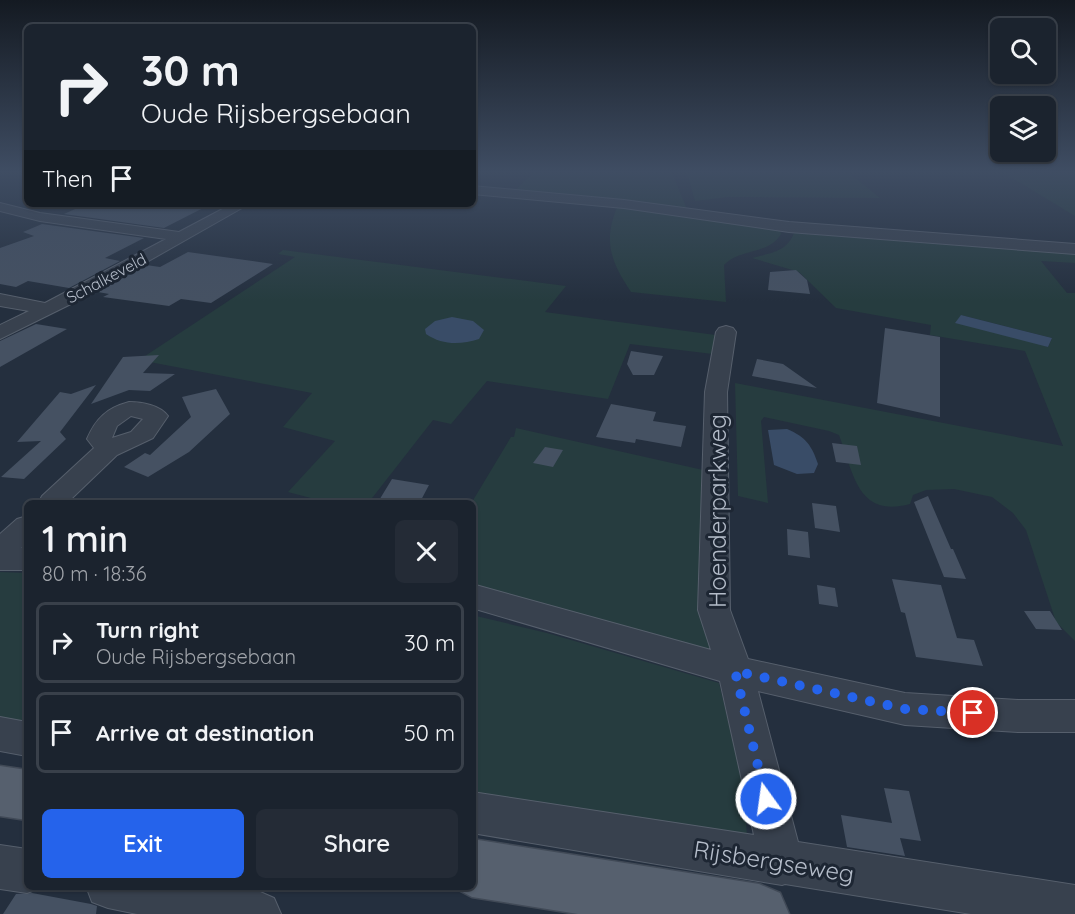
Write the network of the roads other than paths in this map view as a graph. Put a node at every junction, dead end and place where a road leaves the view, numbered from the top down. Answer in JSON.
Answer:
{"nodes":[{"id":1,"x":38,"y":216,"type":"edge"},
{"id":2,"x":221,"y":216,"type":"edge"},
{"id":3,"x":708,"y":216,"type":"edge"},
{"id":4,"x":182,"y":237,"type":"junction"},
{"id":5,"x":1075,"y":249,"type":"edge"},
{"id":6,"x":0,"y":300,"type":"edge"},
{"id":7,"x":48,"y":309,"type":"junction"},
{"id":8,"x":726,"y":332,"type":"dead end"},
{"id":9,"x":0,"y":333,"type":"edge"},
{"id":10,"x":109,"y":449,"type":"dead end"},
{"id":11,"x":54,"y":500,"type":"edge"},
{"id":12,"x":24,"y":529,"type":"edge"},
{"id":13,"x":0,"y":551,"type":"edge"},
{"id":14,"x":0,"y":559,"type":"edge"},
{"id":15,"x":24,"y":560,"type":"edge"},
{"id":16,"x":476,"y":597,"type":"edge"},
{"id":17,"x":735,"y":671,"type":"junction"},
{"id":18,"x":1075,"y":716,"type":"edge"},
{"id":19,"x":0,"y":734,"type":"edge"},
{"id":20,"x":24,"y":738,"type":"edge"},
{"id":21,"x":0,"y":791,"type":"edge"},
{"id":22,"x":24,"y":795,"type":"edge"},
{"id":23,"x":476,"y":813,"type":"edge"},
{"id":24,"x":782,"y":863,"type":"junction"},
{"id":25,"x":0,"y":867,"type":"edge"},
{"id":26,"x":476,"y":869,"type":"edge"},
{"id":27,"x":24,"y":871,"type":"edge"},
{"id":28,"x":129,"y":890,"type":"edge"},
{"id":29,"x":1075,"y":908,"type":"edge"},
{"id":30,"x":258,"y":914,"type":"edge"},
{"id":31,"x":759,"y":914,"type":"edge"}],
"edges":[{"from":1,"to":4,"type":"street"},
{"from":2,"to":4,"type":"street","name":"Schalkeveld"},
{"from":3,"to":5,"type":"street"},
{"from":4,"to":7,"type":"street","name":"Schalkeveld"},
{"from":6,"to":7,"type":"street"},
{"from":7,"to":9,"type":"street","name":"Schalkeveld"},
{"from":8,"to":17,"type":"street","name":"Hoenderparkweg"},
{"from":10,"to":11,"type":"street"},
{"from":12,"to":13,"type":"street"},
{"from":14,"to":15,"type":"street"},
{"from":16,"to":17,"type":"street"},
{"from":17,"to":18,"type":"street"},
{"from":17,"to":24,"type":"street","name":"Hoenderparkweg"},
{"from":19,"to":20,"type":"street"},
{"from":21,"to":22,"type":"main road"},
{"from":23,"to":24,"type":"street","name":"Rijsbergseweg"},
{"from":24,"to":29,"type":"street","name":"Rijsbergseweg"},
{"from":25,"to":27,"type":"street"},
{"from":26,"to":31,"type":"main road"},
{"from":28,"to":30,"type":"street"}]}
